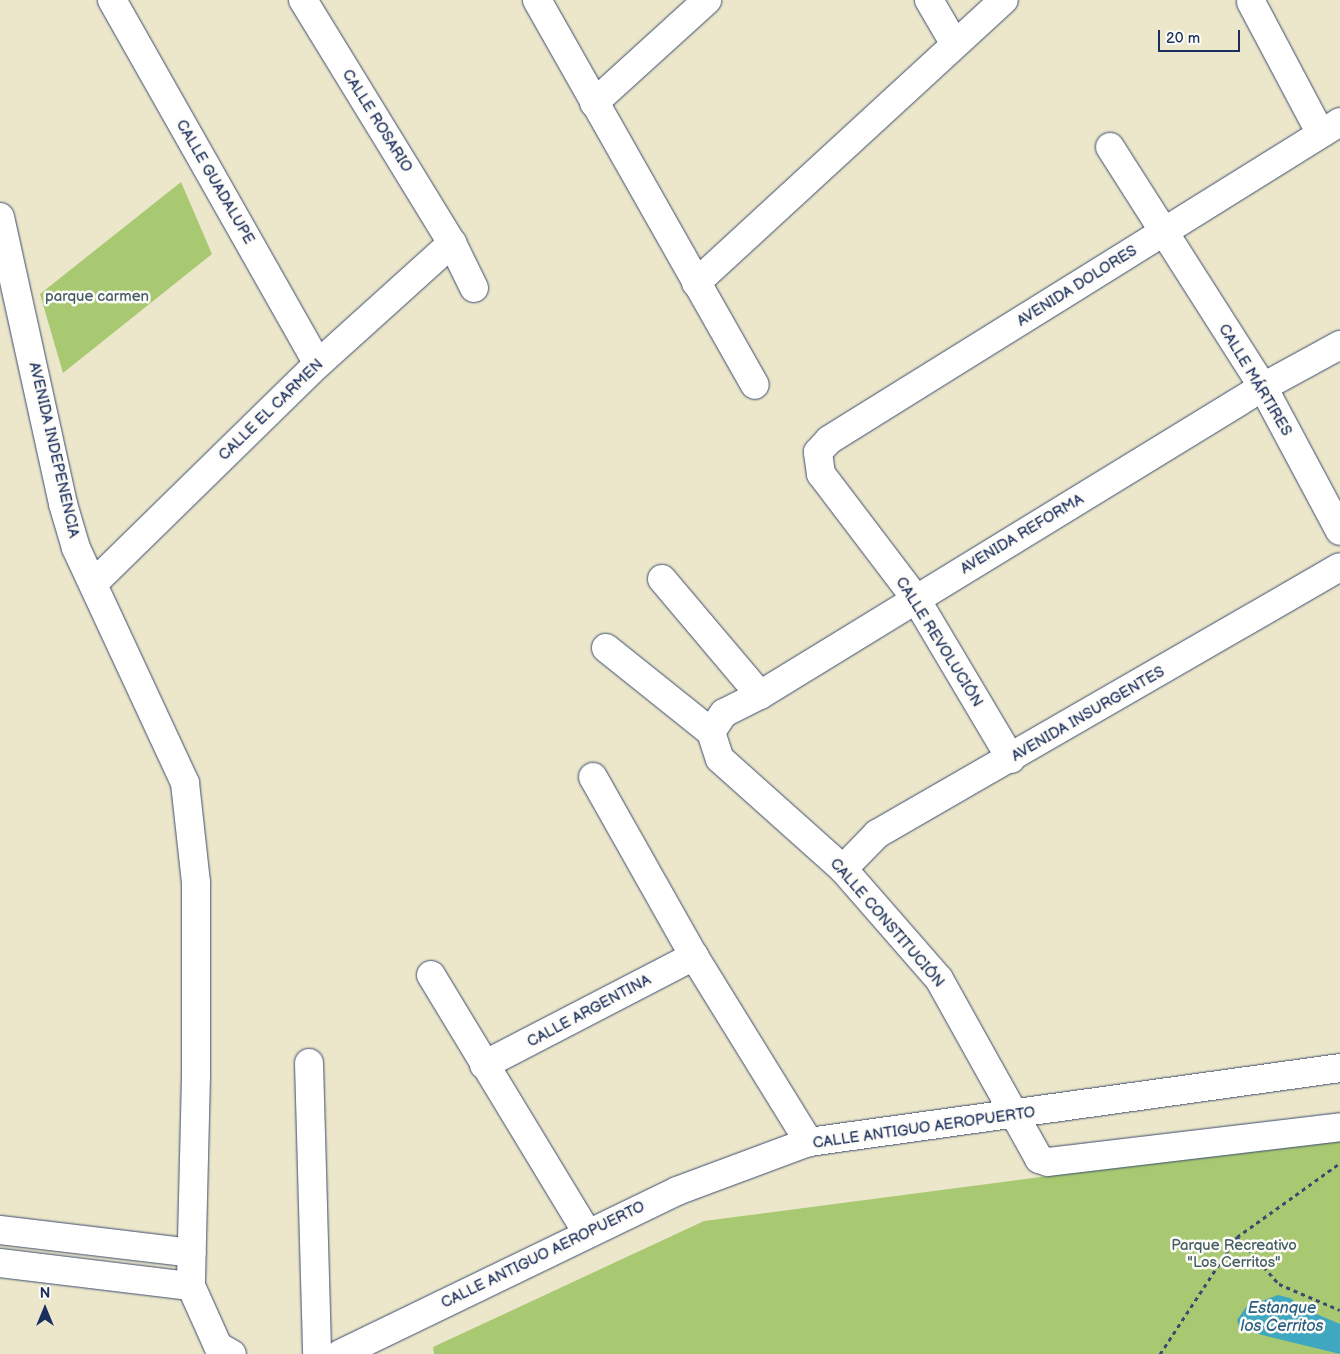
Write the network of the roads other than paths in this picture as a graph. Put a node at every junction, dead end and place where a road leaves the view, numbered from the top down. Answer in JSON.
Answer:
{"nodes":[{"id":1,"x":112,"y":0,"type":"edge"},
{"id":2,"x":303,"y":0,"type":"edge"},
{"id":3,"x":537,"y":0,"type":"edge"},
{"id":4,"x":707,"y":0,"type":"edge"},
{"id":5,"x":929,"y":0,"type":"edge"},
{"id":6,"x":1004,"y":0,"type":"edge"},
{"id":7,"x":1251,"y":2,"type":"dead end"},
{"id":8,"x":954,"y":43,"type":"junction"},
{"id":9,"x":594,"y":103,"type":"junction"},
{"id":10,"x":1330,"y":128,"type":"edge"},
{"id":11,"x":1110,"y":147,"type":"dead end"},
{"id":12,"x":0,"y":217,"type":"edge"},
{"id":13,"x":1162,"y":233,"type":"junction"},
{"id":14,"x":452,"y":243,"type":"junction"},
{"id":15,"x":4,"y":246,"type":"edge"},
{"id":16,"x":696,"y":283,"type":"junction"},
{"id":17,"x":474,"y":288,"type":"dead end"},
{"id":18,"x":1340,"y":345,"type":"edge"},
{"id":19,"x":318,"y":364,"type":"junction"},
{"id":20,"x":755,"y":385,"type":"dead end"},
{"id":21,"x":1263,"y":387,"type":"junction"},
{"id":22,"x":818,"y":452,"type":"joint"},
{"id":23,"x":1340,"y":531,"type":"edge"},
{"id":24,"x":1340,"y":566,"type":"edge"},
{"id":25,"x":662,"y":579,"type":"dead end"},
{"id":26,"x":94,"y":583,"type":"junction"},
{"id":27,"x":916,"y":599,"type":"junction"},
{"id":28,"x":606,"y":648,"type":"dead end"},
{"id":29,"x":760,"y":695,"type":"junction"},
{"id":30,"x":711,"y":732,"type":"junction"},
{"id":31,"x":1010,"y":759,"type":"junction"},
{"id":32,"x":592,"y":778,"type":"dead end"},
{"id":33,"x":843,"y":869,"type":"junction"},
{"id":34,"x":694,"y":956,"type":"junction"},
{"id":35,"x":431,"y":975,"type":"dead end"},
{"id":36,"x":309,"y":1063,"type":"dead end"},
{"id":37,"x":484,"y":1065,"type":"junction"},
{"id":38,"x":1340,"y":1068,"type":"edge"},
{"id":39,"x":1013,"y":1116,"type":"junction"},
{"id":40,"x":1340,"y":1127,"type":"edge"},
{"id":41,"x":809,"y":1142,"type":"junction"},
{"id":42,"x":0,"y":1230,"type":"edge"},
{"id":43,"x":587,"y":1232,"type":"junction"},
{"id":44,"x":192,"y":1253,"type":"junction"},
{"id":45,"x":0,"y":1263,"type":"edge"},
{"id":46,"x":191,"y":1286,"type":"junction"},
{"id":47,"x":232,"y":1354,"type":"edge"},
{"id":48,"x":317,"y":1354,"type":"edge"},
{"id":49,"x":340,"y":1354,"type":"edge"}],
"edges":[{"from":1,"to":19,"type":"street","name":"CALLE GUADALUPE"},
{"from":2,"to":14,"type":"street","name":"CALLE ROSARIO"},
{"from":3,"to":9,"type":"street"},
{"from":4,"to":9,"type":"street"},
{"from":5,"to":8,"type":"street"},
{"from":6,"to":8,"type":"street"},
{"from":7,"to":10,"type":"street"},
{"from":8,"to":16,"type":"street"},
{"from":9,"to":16,"type":"street"},
{"from":10,"to":13,"type":"street","name":"AVENIDA DOLORES"},
{"from":11,"to":13,"type":"street","name":"CALLE MÁRTIRES"},
{"from":12,"to":15,"type":"street","name":"AVENIDA INDEPENENCIA"},
{"from":13,"to":21,"type":"street","name":"CALLE MÁRTIRES"},
{"from":13,"to":22,"type":"street","name":"AVENIDA DOLORES"},
{"from":14,"to":17,"type":"street","name":"CALLE ROSARIO"},
{"from":14,"to":19,"type":"street","name":"CALLE EL CARMEN"},
{"from":15,"to":26,"type":"street","name":"AVENIDA INDEPENENCIA"},
{"from":16,"to":20,"type":"street"},
{"from":18,"to":21,"type":"street","name":"AVENIDA REFORMA"},
{"from":19,"to":26,"type":"street","name":"CALLE EL CARMEN"},
{"from":21,"to":23,"type":"street","name":"CALLE MÁRTIRES"},
{"from":21,"to":27,"type":"street","name":"AVENIDA REFORMA"},
{"from":22,"to":27,"type":"street","name":"CALLE REVOLUCIÓN"},
{"from":24,"to":31,"type":"street","name":"AVENIDA INSURGENTES"},
{"from":25,"to":29,"type":"street"},
{"from":26,"to":44,"type":"street","name":"AVENIDA INDEPENENCIA"},
{"from":27,"to":29,"type":"street","name":"AVENIDA REFORMA"},
{"from":27,"to":31,"type":"street","name":"CALLE REVOLUCIÓN"},
{"from":28,"to":30,"type":"street"},
{"from":29,"to":30,"type":"street","name":"AVENIDA REFORMA"},
{"from":30,"to":33,"type":"street","name":"CALLE CONSTITUCIÓN"},
{"from":31,"to":33,"type":"street","name":"AVENIDA INSURGENTES"},
{"from":32,"to":34,"type":"street"},
{"from":33,"to":39,"type":"street","name":"CALLE CONSTITUCIÓN"},
{"from":34,"to":37,"type":"street","name":"CALLE ARGENTINA"},
{"from":34,"to":41,"type":"street"},
{"from":35,"to":37,"type":"street"},
{"from":36,"to":48,"type":"street"},
{"from":37,"to":43,"type":"street"},
{"from":38,"to":39,"type":"street","name":"CALLE ANTIGUO AEROPUERTO"},
{"from":39,"to":40,"type":"street","name":"CALLE CONSTITUCIÓN"},
{"from":39,"to":41,"type":"street","name":"CALLE ANTIGUO AEROPUERTO"},
{"from":41,"to":43,"type":"street","name":"CALLE ANTIGUO AEROPUERTO"},
{"from":42,"to":44,"type":"street"},
{"from":43,"to":49,"type":"street","name":"CALLE ANTIGUO AEROPUERTO"},
{"from":44,"to":46,"type":"street","name":"AVENIDA INDEPENENCIA"},
{"from":45,"to":46,"type":"street"},
{"from":46,"to":47,"type":"street"}]}
